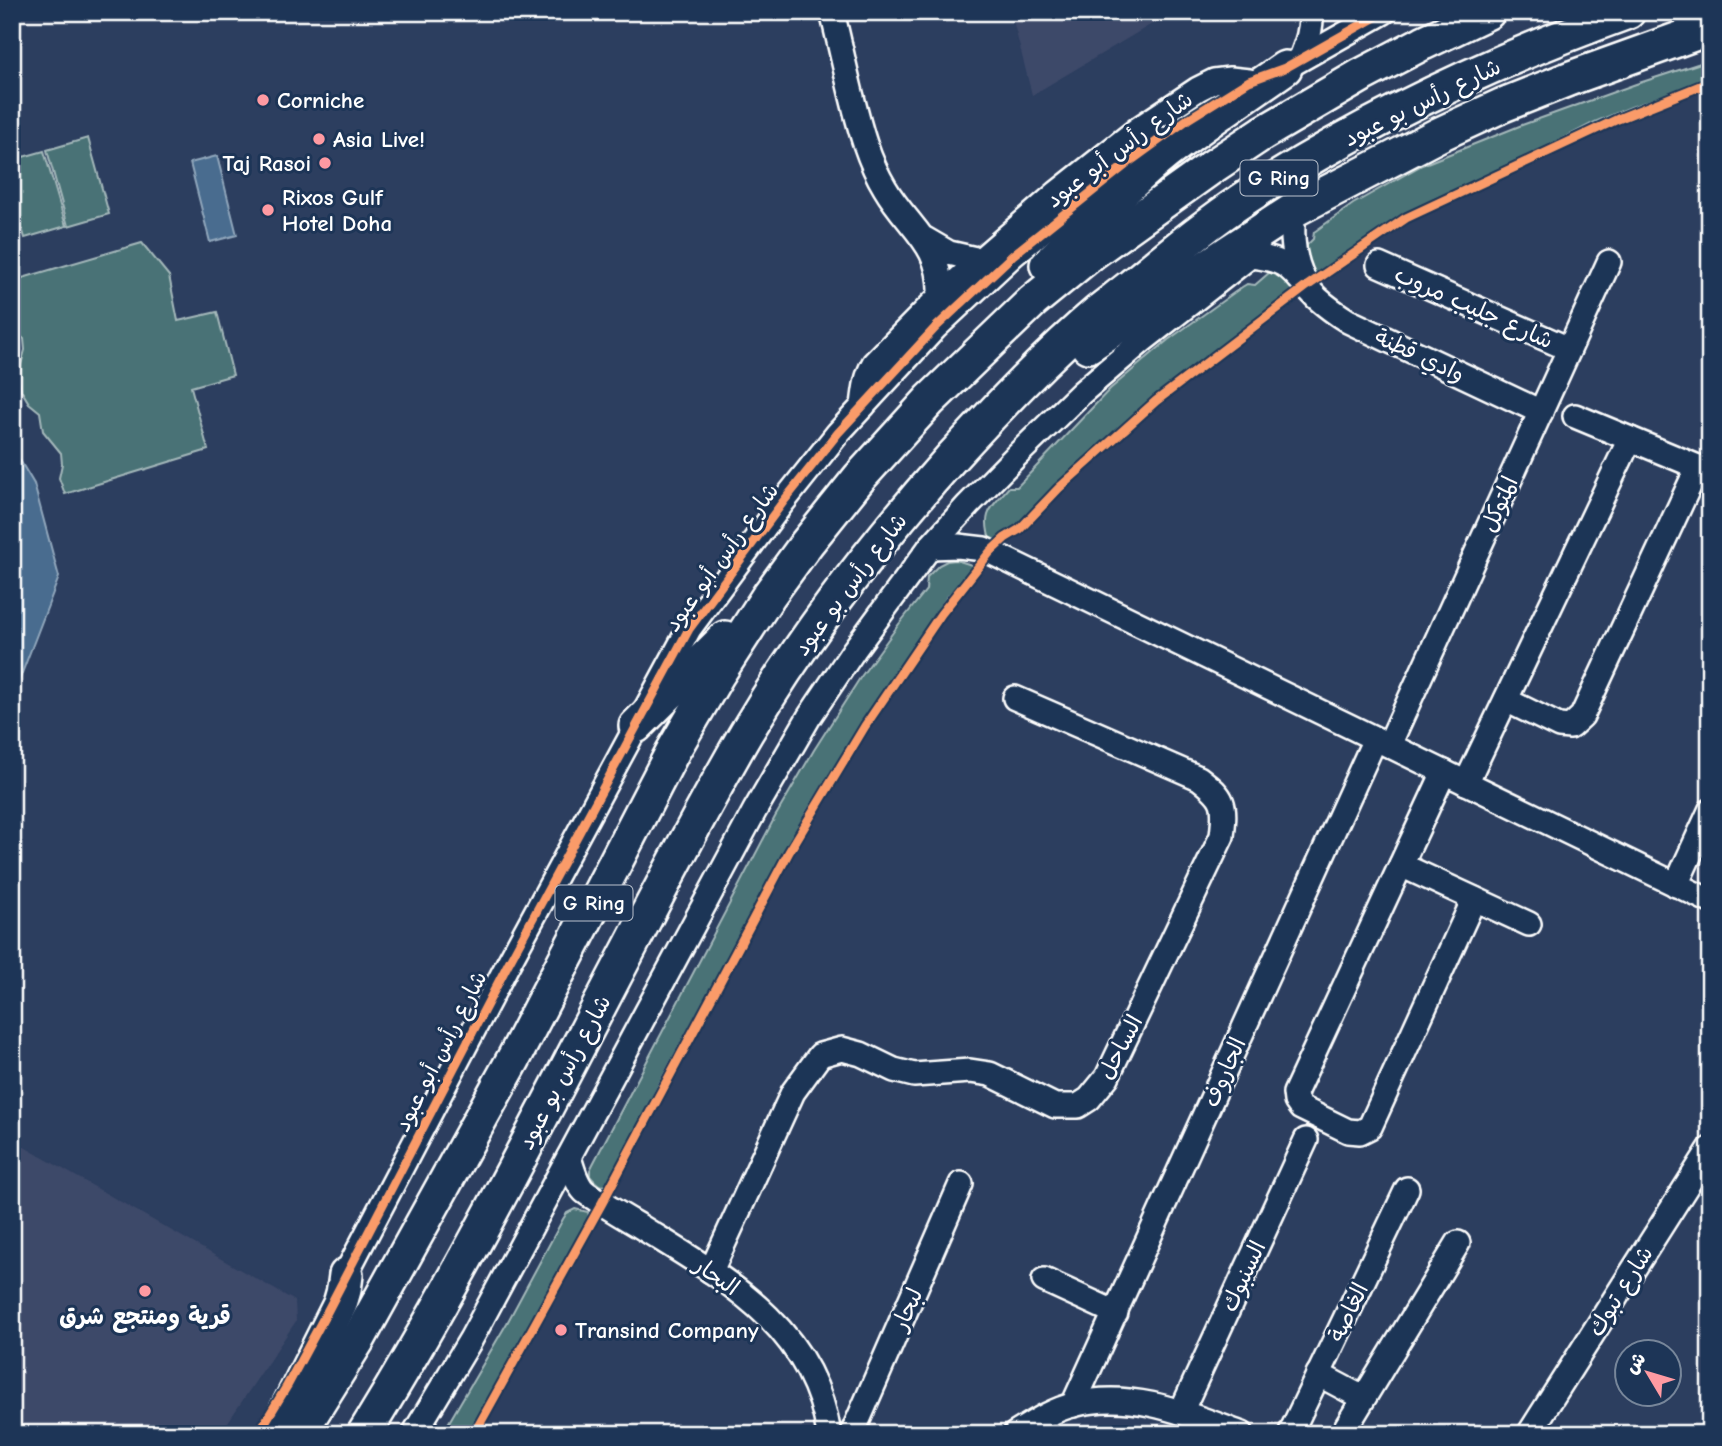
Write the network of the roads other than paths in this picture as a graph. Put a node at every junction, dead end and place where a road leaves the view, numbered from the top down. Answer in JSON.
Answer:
{"nodes":[{"id":1,"x":832,"y":12,"type":"edge"},
{"id":2,"x":1311,"y":12,"type":"edge"},
{"id":3,"x":1384,"y":12,"type":"edge"},
{"id":4,"x":1488,"y":12,"type":"edge"},
{"id":5,"x":1628,"y":12,"type":"edge"},
{"id":6,"x":1707,"y":29,"type":"edge"},
{"id":7,"x":1293,"y":63,"type":"junction"},
{"id":8,"x":1249,"y":81,"type":"junction"},
{"id":9,"x":1357,"y":178,"type":"junction"},
{"id":10,"x":1293,"y":226,"type":"junction"},
{"id":11,"x":925,"y":239,"type":"junction"},
{"id":12,"x":1251,"y":256,"type":"junction"},
{"id":13,"x":979,"y":260,"type":"junction"},
{"id":14,"x":1609,"y":262,"type":"dead end"},
{"id":15,"x":1379,"y":265,"type":"dead end"},
{"id":16,"x":1307,"y":286,"type":"junction"},
{"id":17,"x":940,"y":296,"type":"junction"},
{"id":18,"x":1569,"y":349,"type":"junction"},
{"id":19,"x":930,"y":400,"type":"junction"},
{"id":20,"x":863,"y":406,"type":"junction"},
{"id":21,"x":1541,"y":412,"type":"junction"},
{"id":22,"x":1574,"y":416,"type":"dead end"},
{"id":23,"x":982,"y":424,"type":"junction"},
{"id":24,"x":1630,"y":439,"type":"junction"},
{"id":25,"x":1704,"y":469,"type":"edge"},
{"id":26,"x":968,"y":505,"type":"junction"},
{"id":27,"x":930,"y":547,"type":"junction"},
{"id":28,"x":984,"y":549,"type":"junction"},
{"id":29,"x":769,"y":595,"type":"junction"},
{"id":30,"x":1015,"y":698,"type":"dead end"},
{"id":31,"x":1506,"y":700,"type":"junction"},
{"id":32,"x":636,"y":726,"type":"junction"},
{"id":33,"x":1382,"y":742,"type":"junction"},
{"id":34,"x":1444,"y":772,"type":"junction"},
{"id":35,"x":1466,"y":783,"type":"junction"},
{"id":36,"x":1710,"y":811,"type":"edge"},
{"id":37,"x":1401,"y":864,"type":"junction"},
{"id":38,"x":1676,"y":885,"type":"junction"},
{"id":39,"x":1474,"y":899,"type":"junction"},
{"id":40,"x":1710,"y":901,"type":"edge"},
{"id":41,"x":1529,"y":923,"type":"dead end"},
{"id":42,"x":1306,"y":1140,"type":"dead end"},
{"id":43,"x":1710,"y":1149,"type":"edge"},
{"id":44,"x":569,"y":1157,"type":"junction"},
{"id":45,"x":961,"y":1184,"type":"dead end"},
{"id":46,"x":1407,"y":1189,"type":"dead end"},
{"id":47,"x":583,"y":1191,"type":"junction"},
{"id":48,"x":546,"y":1200,"type":"junction"},
{"id":49,"x":1458,"y":1243,"type":"dead end"},
{"id":50,"x":711,"y":1270,"type":"junction"},
{"id":51,"x":346,"y":1275,"type":"junction"},
{"id":52,"x":1044,"y":1280,"type":"dead end"},
{"id":53,"x":1116,"y":1313,"type":"junction"},
{"id":54,"x":1318,"y":1374,"type":"junction"},
{"id":55,"x":1363,"y":1398,"type":"junction"},
{"id":56,"x":1073,"y":1405,"type":"junction"},
{"id":57,"x":1181,"y":1412,"type":"junction"},
{"id":58,"x":258,"y":1434,"type":"edge"},
{"id":59,"x":275,"y":1434,"type":"edge"},
{"id":60,"x":299,"y":1434,"type":"edge"},
{"id":61,"x":364,"y":1434,"type":"edge"},
{"id":62,"x":414,"y":1434,"type":"edge"},
{"id":63,"x":829,"y":1434,"type":"edge"},
{"id":64,"x":852,"y":1434,"type":"edge"},
{"id":65,"x":1015,"y":1434,"type":"edge"},
{"id":66,"x":1242,"y":1434,"type":"edge"},
{"id":67,"x":1290,"y":1434,"type":"edge"},
{"id":68,"x":1342,"y":1434,"type":"edge"},
{"id":69,"x":1529,"y":1434,"type":"edge"}],
"edges":[{"from":1,"to":11,"type":"street"},
{"from":2,"to":7,"type":"street"},
{"from":3,"to":7,"type":"street","name":"شارع رأس أبو عبود"},
{"from":4,"to":19,"type":"highway","name":"شارع رأس بو عبود","number":"G Ring"},
{"from":5,"to":23,"type":"highway","name":"شارع رأس بو عبود","number":"G Ring"},
{"from":6,"to":9,"type":"highway"},
{"from":7,"to":8,"type":"street","name":"شارع رأس أبو عبود"},
{"from":7,"to":19,"type":"highway"},
{"from":8,"to":13,"type":"street","name":"شارع رأس أبو عبود"},
{"from":8,"to":20,"type":"street","name":"شارع رأس أبو عبود"},
{"from":9,"to":10,"type":"street"},
{"from":9,"to":23,"type":"highway"},
{"from":10,"to":12,"type":"street"},
{"from":10,"to":16,"type":"street","name":"وادي قطنة"},
{"from":11,"to":13,"type":"street"},
{"from":11,"to":17,"type":"street"},
{"from":12,"to":16,"type":"street","name":"وادي قطنة"},
{"from":12,"to":26,"type":"street"},
{"from":13,"to":17,"type":"street","name":"شارع رأس أبو عبود"},
{"from":14,"to":18,"type":"street","name":"المتوكل"},
{"from":15,"to":18,"type":"street","name":"شارع جليب مروب"},
{"from":16,"to":21,"type":"street","name":"وادي قطنة"},
{"from":17,"to":20,"type":"street","name":"شارع رأس أبو عبود"},
{"from":18,"to":21,"type":"street","name":"المتوكل"},
{"from":19,"to":29,"type":"highway","name":"شارع رأس بو عبود","number":"G Ring"},
{"from":20,"to":32,"type":"street","name":"شارع رأس أبو عبود"},
{"from":21,"to":33,"type":"street","name":"المتوكل"},
{"from":22,"to":24,"type":"street"},
{"from":23,"to":61,"type":"highway","name":"شارع رأس بو عبود","number":"G Ring"},
{"from":24,"to":25,"type":"street"},
{"from":24,"to":31,"type":"street"},
{"from":25,"to":31,"type":"street"},
{"from":26,"to":27,"type":"street"},
{"from":26,"to":28,"type":"street"},
{"from":27,"to":28,"type":"street"},
{"from":27,"to":44,"type":"street"},
{"from":28,"to":33,"type":"street"},
{"from":29,"to":32,"type":"highway"},
{"from":29,"to":60,"type":"highway","name":"شارع رأس بو عبود","number":"G Ring"},
{"from":30,"to":50,"type":"street","name":"الساحل"},
{"from":31,"to":35,"type":"street"},
{"from":32,"to":51,"type":"street","name":"شارع رأس أبو عبود"},
{"from":33,"to":34,"type":"street"},
{"from":33,"to":53,"type":"street","name":"الجاروف"},
{"from":34,"to":35,"type":"street"},
{"from":34,"to":37,"type":"street"},
{"from":35,"to":38,"type":"street"},
{"from":36,"to":38,"type":"street"},
{"from":37,"to":39,"type":"street"},
{"from":37,"to":39,"type":"street"},
{"from":38,"to":40,"type":"street"},
{"from":39,"to":41,"type":"street"},
{"from":42,"to":57,"type":"street","name":"السنبوك"},
{"from":43,"to":69,"type":"street","name":"شارع تبوك"},
{"from":44,"to":47,"type":"street"},
{"from":44,"to":48,"type":"street"},
{"from":45,"to":64,"type":"street","name":"لبحار"},
{"from":46,"to":54,"type":"street","name":"الغاصة"},
{"from":47,"to":48,"type":"street"},
{"from":47,"to":50,"type":"street","name":"البحار"},
{"from":48,"to":62,"type":"street"},
{"from":49,"to":55,"type":"street"},
{"from":50,"to":63,"type":"street","name":"البحار"},
{"from":51,"to":58,"type":"street","name":"شارع رأس أبو عبود"},
{"from":51,"to":59,"type":"highway"},
{"from":52,"to":53,"type":"street"},
{"from":53,"to":56,"type":"street","name":"الجاروف"},
{"from":54,"to":55,"type":"street"},
{"from":54,"to":67,"type":"street","name":"الغاصة"},
{"from":55,"to":68,"type":"street"},
{"from":56,"to":57,"type":"street"},
{"from":56,"to":65,"type":"street"},
{"from":57,"to":66,"type":"street"}]}
